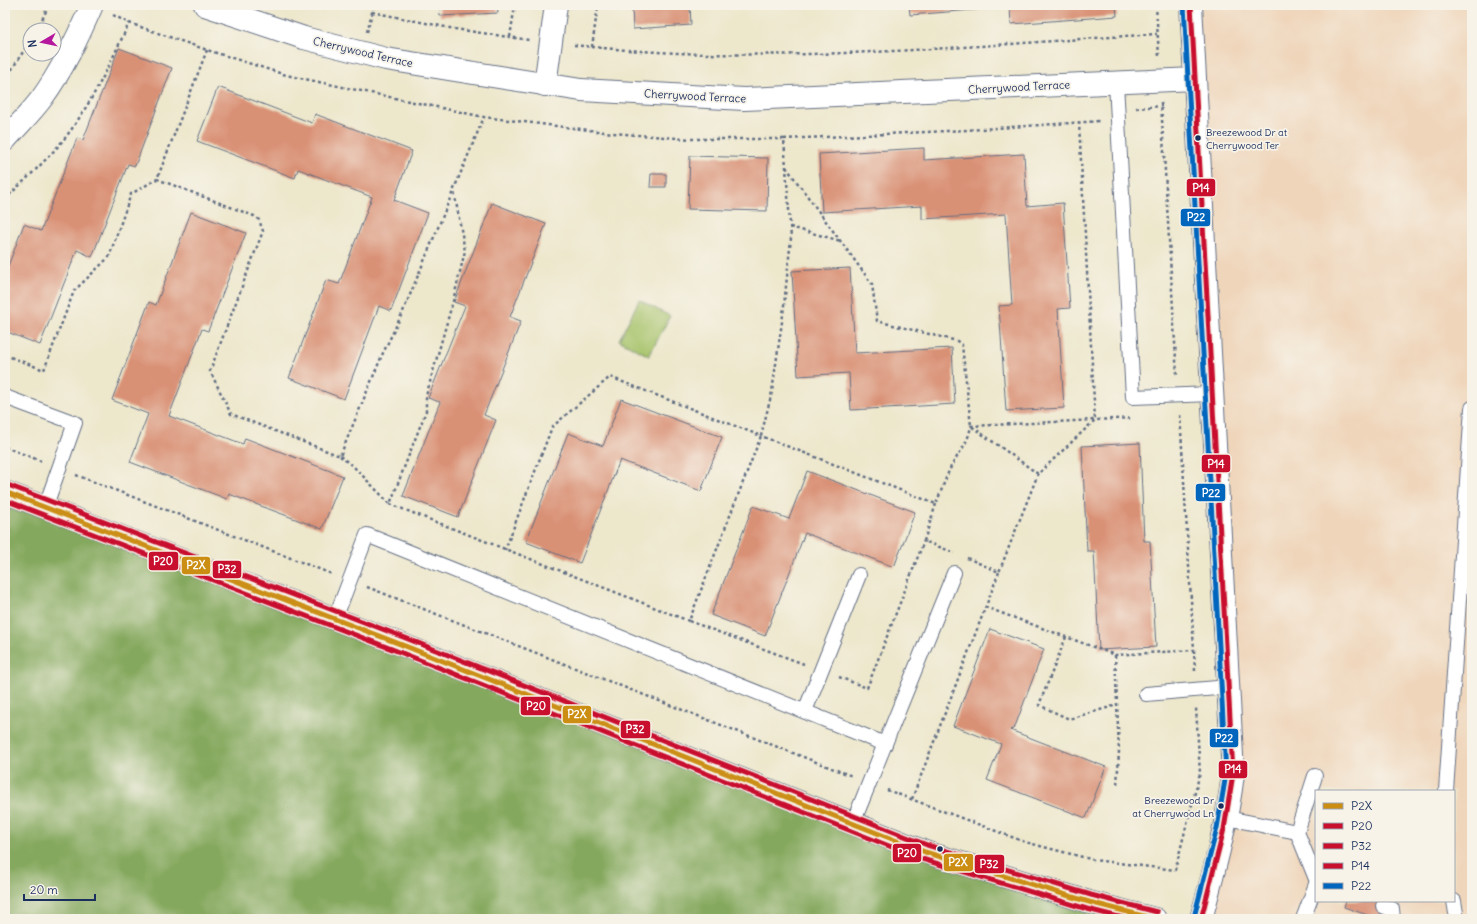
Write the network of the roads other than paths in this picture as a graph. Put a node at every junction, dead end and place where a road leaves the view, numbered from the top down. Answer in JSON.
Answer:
{"nodes":[{"id":1,"x":92,"y":5,"type":"edge"},
{"id":2,"x":205,"y":5,"type":"edge"},
{"id":3,"x":556,"y":5,"type":"edge"},
{"id":4,"x":1190,"y":5,"type":"edge"},
{"id":5,"x":1195,"y":79,"type":"junction"},
{"id":6,"x":1116,"y":83,"type":"junction"},
{"id":7,"x":545,"y":85,"type":"junction"},
{"id":8,"x":5,"y":140,"type":"edge"},
{"id":9,"x":1212,"y":394,"type":"junction"},
{"id":10,"x":5,"y":397,"type":"edge"},
{"id":11,"x":1472,"y":408,"type":"edge"},
{"id":12,"x":5,"y":492,"type":"edge"},
{"id":13,"x":45,"y":508,"type":"junction"},
{"id":14,"x":954,"y":573,"type":"dead end"},
{"id":15,"x":859,"y":575,"type":"dead end"},
{"id":16,"x":335,"y":619,"type":"junction"},
{"id":17,"x":1229,"y":687,"type":"junction"},
{"id":18,"x":1146,"y":694,"type":"dead end"},
{"id":19,"x":805,"y":711,"type":"junction"},
{"id":20,"x":885,"y":744,"type":"junction"},
{"id":21,"x":1315,"y":776,"type":"dead end"},
{"id":22,"x":1446,"y":790,"type":"edge"},
{"id":23,"x":1227,"y":818,"type":"junction"},
{"id":24,"x":854,"y":823,"type":"junction"},
{"id":25,"x":1297,"y":832,"type":"junction"},
{"id":26,"x":1315,"y":877,"type":"edge"},
{"id":27,"x":1315,"y":887,"type":"edge"},
{"id":28,"x":1454,"y":902,"type":"edge"},
{"id":29,"x":1383,"y":906,"type":"dead end"},
{"id":30,"x":1155,"y":919,"type":"edge"},
{"id":31,"x":1201,"y":919,"type":"edge"},
{"id":32,"x":1303,"y":919,"type":"edge"},
{"id":33,"x":1393,"y":919,"type":"edge"},
{"id":34,"x":1457,"y":919,"type":"edge"}],
"edges":[{"from":1,"to":8,"type":"street"},
{"from":2,"to":7,"type":"street","name":"Cherrywood Terrace"},
{"from":3,"to":7,"type":"street"},
{"from":4,"to":5,"type":"street"},
{"from":5,"to":6,"type":"street","name":"Cherrywood Terrace"},
{"from":5,"to":9,"type":"street"},
{"from":6,"to":7,"type":"street","name":"Cherrywood Terrace"},
{"from":6,"to":9,"type":"lane"},
{"from":9,"to":17,"type":"street"},
{"from":10,"to":13,"type":"lane"},
{"from":11,"to":22,"type":"lane"},
{"from":12,"to":13,"type":"street"},
{"from":13,"to":16,"type":"street"},
{"from":14,"to":20,"type":"lane"},
{"from":15,"to":19,"type":"lane"},
{"from":16,"to":19,"type":"lane"},
{"from":16,"to":24,"type":"street"},
{"from":17,"to":18,"type":"lane"},
{"from":17,"to":23,"type":"street"},
{"from":19,"to":20,"type":"lane"},
{"from":20,"to":24,"type":"lane"},
{"from":21,"to":25,"type":"lane"},
{"from":23,"to":25,"type":"lane"},
{"from":23,"to":31,"type":"street"},
{"from":24,"to":30,"type":"street"},
{"from":25,"to":26,"type":"lane"},
{"from":27,"to":32,"type":"lane"},
{"from":28,"to":34,"type":"lane"},
{"from":29,"to":33,"type":"lane"}]}
